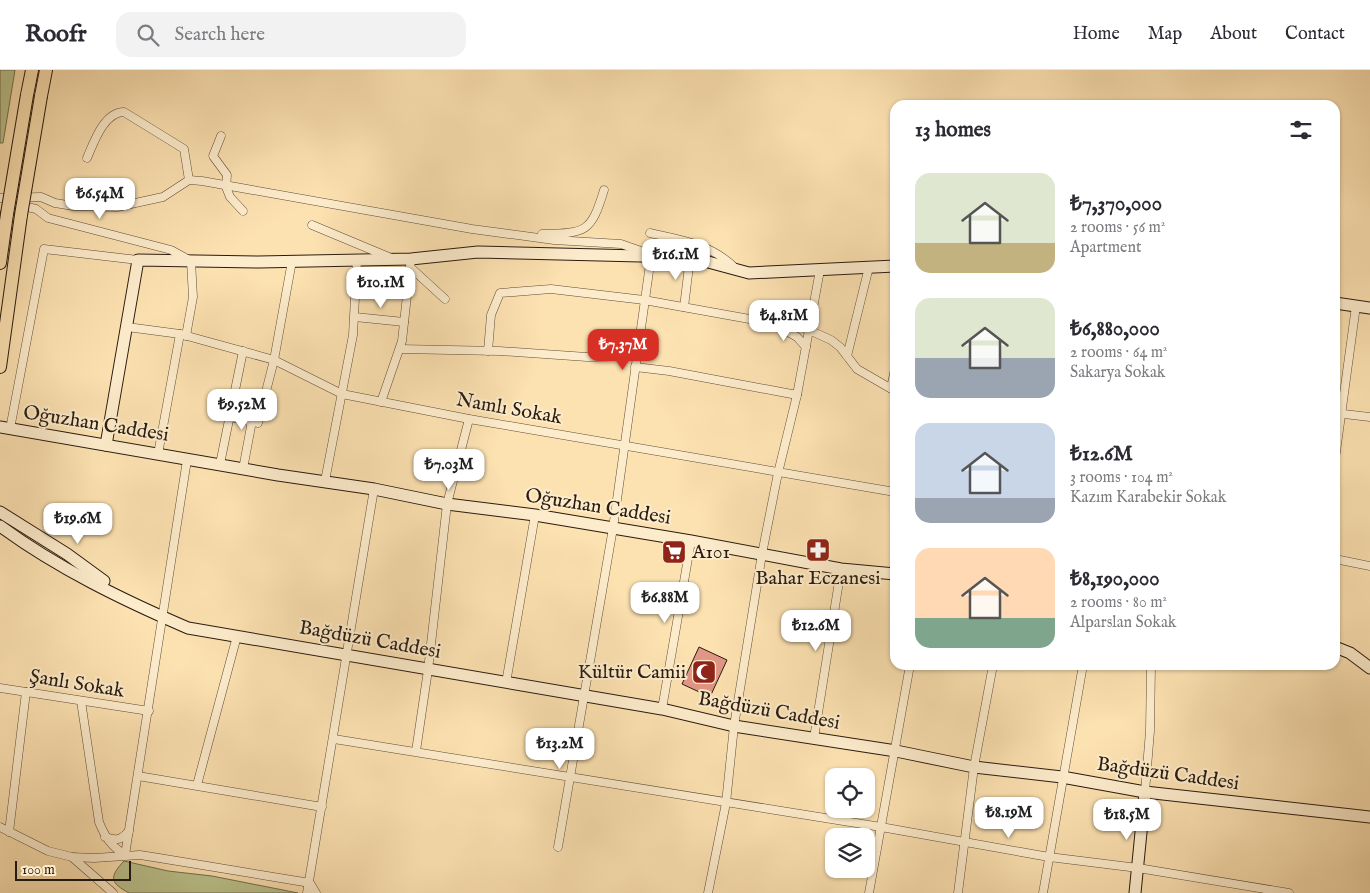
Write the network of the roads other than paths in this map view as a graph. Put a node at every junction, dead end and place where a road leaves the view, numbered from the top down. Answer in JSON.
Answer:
{"nodes":[{"id":1,"x":32,"y":70,"type":"edge"},
{"id":2,"x":46,"y":70,"type":"edge"},
{"id":3,"x":221,"y":136,"type":"dead end"},
{"id":4,"x":87,"y":158,"type":"dead end"},
{"id":5,"x":189,"y":180,"type":"junction"},
{"id":6,"x":226,"y":186,"type":"junction"},
{"id":7,"x":604,"y":190,"type":"dead end"},
{"id":8,"x":0,"y":200,"type":"edge"},
{"id":9,"x":243,"y":211,"type":"dead end"},
{"id":10,"x":312,"y":225,"type":"dead end"},
{"id":11,"x":650,"y":233,"type":"dead end"},
{"id":12,"x":522,"y":234,"type":"junction"},
{"id":13,"x":650,"y":257,"type":"junction"},
{"id":14,"x":690,"y":258,"type":"junction"},
{"id":15,"x":396,"y":259,"type":"junction"},
{"id":16,"x":138,"y":260,"type":"junction"},
{"id":17,"x":357,"y":260,"type":"junction"},
{"id":18,"x":191,"y":261,"type":"junction"},
{"id":19,"x":292,"y":261,"type":"junction"},
{"id":20,"x":0,"y":263,"type":"edge"},
{"id":21,"x":410,"y":263,"type":"junction"},
{"id":22,"x":890,"y":266,"type":"edge"},
{"id":23,"x":869,"y":267,"type":"junction"},
{"id":24,"x":820,"y":270,"type":"junction"},
{"id":25,"x":738,"y":272,"type":"junction"},
{"id":26,"x":444,"y":299,"type":"dead end"},
{"id":27,"x":644,"y":300,"type":"junction"},
{"id":28,"x":1340,"y":304,"type":"edge"},
{"id":29,"x":1356,"y":306,"type":"junction"},
{"id":30,"x":684,"y":307,"type":"junction"},
{"id":31,"x":1370,"y":308,"type":"edge"},
{"id":32,"x":355,"y":317,"type":"junction"},
{"id":33,"x":404,"y":322,"type":"junction"},
{"id":34,"x":772,"y":324,"type":"junction"},
{"id":35,"x":127,"y":327,"type":"junction"},
{"id":36,"x":810,"y":328,"type":"junction"},
{"id":37,"x":183,"y":335,"type":"junction"},
{"id":38,"x":806,"y":347,"type":"junction"},
{"id":39,"x":400,"y":349,"type":"junction"},
{"id":40,"x":243,"y":351,"type":"junction"},
{"id":41,"x":488,"y":351,"type":"junction"},
{"id":42,"x":637,"y":356,"type":"junction"},
{"id":43,"x":847,"y":356,"type":"junction"},
{"id":44,"x":274,"y":360,"type":"junction"},
{"id":45,"x":0,"y":367,"type":"edge"},
{"id":46,"x":635,"y":367,"type":"junction"},
{"id":47,"x":890,"y":388,"type":"edge"},
{"id":48,"x":342,"y":394,"type":"junction"},
{"id":49,"x":798,"y":395,"type":"junction"},
{"id":50,"x":381,"y":402,"type":"junction"},
{"id":51,"x":1340,"y":402,"type":"edge"},
{"id":52,"x":1340,"y":414,"type":"edge"},
{"id":53,"x":230,"y":417,"type":"junction"},
{"id":54,"x":1370,"y":417,"type":"edge"},
{"id":55,"x":469,"y":419,"type":"junction"},
{"id":56,"x":252,"y":422,"type":"junction"},
{"id":57,"x":5,"y":428,"type":"edge"},
{"id":58,"x":106,"y":445,"type":"junction"},
{"id":59,"x":625,"y":446,"type":"junction"},
{"id":60,"x":158,"y":454,"type":"junction"},
{"id":61,"x":188,"y":460,"type":"junction"},
{"id":62,"x":220,"y":464,"type":"junction"},
{"id":63,"x":243,"y":469,"type":"junction"},
{"id":64,"x":778,"y":473,"type":"junction"},
{"id":65,"x":325,"y":481,"type":"junction"},
{"id":66,"x":374,"y":489,"type":"junction"},
{"id":67,"x":890,"y":491,"type":"edge"},
{"id":68,"x":447,"y":504,"type":"junction"},
{"id":69,"x":0,"y":512,"type":"edge"},
{"id":70,"x":534,"y":516,"type":"junction"},
{"id":71,"x":0,"y":526,"type":"edge"},
{"id":72,"x":613,"y":528,"type":"junction"},
{"id":73,"x":691,"y":541,"type":"junction"},
{"id":74,"x":762,"y":554,"type":"junction"},
{"id":75,"x":1340,"y":560,"type":"edge"},
{"id":76,"x":1370,"y":566,"type":"edge"},
{"id":77,"x":841,"y":569,"type":"junction"},
{"id":78,"x":890,"y":574,"type":"edge"},
{"id":79,"x":137,"y":607,"type":"junction"},
{"id":80,"x":164,"y":617,"type":"junction"},
{"id":81,"x":237,"y":636,"type":"junction"},
{"id":82,"x":1340,"y":649,"type":"edge"},
{"id":83,"x":348,"y":655,"type":"junction"},
{"id":84,"x":1370,"y":668,"type":"edge"},
{"id":85,"x":428,"y":670,"type":"junction"},
{"id":86,"x":909,"y":670,"type":"edge"},
{"id":87,"x":992,"y":670,"type":"edge"},
{"id":88,"x":1082,"y":670,"type":"edge"},
{"id":89,"x":1150,"y":670,"type":"edge"},
{"id":90,"x":506,"y":683,"type":"junction"},
{"id":91,"x":0,"y":688,"type":"edge"},
{"id":92,"x":26,"y":692,"type":"junction"},
{"id":93,"x":584,"y":696,"type":"junction"},
{"id":94,"x":81,"y":701,"type":"junction"},
{"id":95,"x":662,"y":710,"type":"junction"},
{"id":96,"x":149,"y":711,"type":"junction"},
{"id":97,"x":734,"y":726,"type":"junction"},
{"id":98,"x":814,"y":738,"type":"junction"},
{"id":99,"x":334,"y":739,"type":"junction"},
{"id":100,"x":416,"y":751,"type":"junction"},
{"id":101,"x":896,"y":751,"type":"junction"},
{"id":102,"x":974,"y":767,"type":"junction"},
{"id":103,"x":138,"y":776,"type":"junction"},
{"id":104,"x":570,"y":776,"type":"junction"},
{"id":105,"x":1062,"y":778,"type":"junction"},
{"id":106,"x":197,"y":785,"type":"junction"},
{"id":107,"x":1145,"y":792,"type":"junction"},
{"id":108,"x":726,"y":803,"type":"junction"},
{"id":109,"x":322,"y":807,"type":"junction"},
{"id":110,"x":1370,"y":818,"type":"edge"},
{"id":111,"x":0,"y":827,"type":"edge"},
{"id":112,"x":881,"y":827,"type":"junction"},
{"id":113,"x":129,"y":831,"type":"junction"},
{"id":114,"x":9,"y":832,"type":"junction"},
{"id":115,"x":105,"y":837,"type":"junction"},
{"id":116,"x":965,"y":842,"type":"junction"},
{"id":117,"x":558,"y":847,"type":"dead end"},
{"id":118,"x":125,"y":855,"type":"junction"},
{"id":119,"x":72,"y":856,"type":"junction"},
{"id":120,"x":1049,"y":857,"type":"junction"},
{"id":121,"x":1138,"y":868,"type":"junction"},
{"id":122,"x":310,"y":883,"type":"junction"},
{"id":123,"x":113,"y":893,"type":"edge"},
{"id":124,"x":307,"y":893,"type":"edge"},
{"id":125,"x":316,"y":893,"type":"edge"},
{"id":126,"x":708,"y":893,"type":"edge"},
{"id":127,"x":870,"y":893,"type":"edge"},
{"id":128,"x":958,"y":893,"type":"edge"},
{"id":129,"x":1043,"y":893,"type":"edge"},
{"id":130,"x":1135,"y":893,"type":"edge"},
{"id":131,"x":1289,"y":893,"type":"edge"}],
"edges":[{"from":1,"to":20,"type":"main road","bridge":true},
{"from":2,"to":45,"type":"main road","bridge":true},
{"from":3,"to":6,"type":"street"},
{"from":4,"to":5,"type":"street"},
{"from":5,"to":6,"type":"street"},
{"from":5,"to":8,"type":"street"},
{"from":6,"to":9,"type":"street"},
{"from":6,"to":12,"type":"street"},
{"from":7,"to":12,"type":"street"},
{"from":8,"to":18,"type":"street"},
{"from":10,"to":15,"type":"street"},
{"from":11,"to":25,"type":"street"},
{"from":12,"to":13,"type":"street"},
{"from":13,"to":14,"type":"street"},
{"from":13,"to":21,"type":"street"},
{"from":13,"to":27,"type":"street"},
{"from":14,"to":25,"type":"street"},
{"from":14,"to":30,"type":"street"},
{"from":15,"to":17,"type":"street"},
{"from":15,"to":21,"type":"street"},
{"from":16,"to":18,"type":"street"},
{"from":16,"to":35,"type":"street"},
{"from":16,"to":57,"type":"street"},
{"from":17,"to":19,"type":"street"},
{"from":17,"to":32,"type":"street"},
{"from":18,"to":19,"type":"street"},
{"from":18,"to":37,"type":"street"},
{"from":19,"to":44,"type":"street"},
{"from":21,"to":26,"type":"street"},
{"from":21,"to":33,"type":"street"},
{"from":22,"to":23,"type":"street"},
{"from":23,"to":24,"type":"street"},
{"from":23,"to":43,"type":"street"},
{"from":24,"to":25,"type":"street"},
{"from":24,"to":36,"type":"street"},
{"from":27,"to":30,"type":"street"},
{"from":27,"to":41,"type":"street"},
{"from":27,"to":42,"type":"street"},
{"from":28,"to":29,"type":"street"},
{"from":29,"to":31,"type":"street"},
{"from":29,"to":51,"type":"street"},
{"from":30,"to":34,"type":"street"},
{"from":32,"to":33,"type":"street"},
{"from":32,"to":48,"type":"street"},
{"from":33,"to":39,"type":"street"},
{"from":34,"to":36,"type":"street"},
{"from":34,"to":38,"type":"street"},
{"from":35,"to":37,"type":"street","name":"Namlı Sokak"},
{"from":35,"to":58,"type":"street"},
{"from":36,"to":38,"type":"street"},
{"from":36,"to":43,"type":"street"},
{"from":37,"to":40,"type":"street","name":"Namlı Sokak"},
{"from":37,"to":60,"type":"street"},
{"from":38,"to":49,"type":"street"},
{"from":39,"to":41,"type":"street"},
{"from":39,"to":50,"type":"street"},
{"from":40,"to":44,"type":"street","name":"Namlı Sokak"},
{"from":40,"to":53,"type":"street"},
{"from":41,"to":42,"type":"street"},
{"from":42,"to":46,"type":"street"},
{"from":43,"to":47,"type":"street"},
{"from":44,"to":48,"type":"street","name":"Namlı Sokak"},
{"from":44,"to":56,"type":"street"},
{"from":46,"to":49,"type":"street"},
{"from":46,"to":59,"type":"street"},
{"from":48,"to":50,"type":"street","name":"Namlı Sokak"},
{"from":48,"to":65,"type":"street"},
{"from":49,"to":64,"type":"street"},
{"from":50,"to":55,"type":"street","name":"Namlı Sokak"},
{"from":52,"to":54,"type":"street"},
{"from":53,"to":56,"type":"street"},
{"from":53,"to":62,"type":"street"},
{"from":55,"to":59,"type":"street","name":"Namlı Sokak"},
{"from":55,"to":68,"type":"street"},
{"from":56,"to":63,"type":"street"},
{"from":57,"to":58,"type":"street","name":"Oğuzhan Caddesi"},
{"from":58,"to":60,"type":"street","name":"Oğuzhan Caddesi"},
{"from":59,"to":64,"type":"street","name":"Namlı Sokak"},
{"from":59,"to":72,"type":"street"},
{"from":60,"to":61,"type":"street","name":"Oğuzhan Caddesi"},
{"from":61,"to":62,"type":"street","name":"Oğuzhan Caddesi"},
{"from":61,"to":80,"type":"street"},
{"from":62,"to":63,"type":"street","name":"Oğuzhan Caddesi"},
{"from":63,"to":65,"type":"street","name":"Oğuzhan Caddesi"},
{"from":64,"to":67,"type":"street","name":"Namlı Sokak"},
{"from":64,"to":74,"type":"street"},
{"from":65,"to":66,"type":"street","name":"Oğuzhan Caddesi"},
{"from":66,"to":68,"type":"street","name":"Oğuzhan Caddesi"},
{"from":66,"to":83,"type":"street"},
{"from":68,"to":70,"type":"street","name":"Oğuzhan Caddesi"},
{"from":68,"to":85,"type":"street"},
{"from":69,"to":79,"type":"street"},
{"from":70,"to":72,"type":"street","name":"Oğuzhan Caddesi"},
{"from":70,"to":90,"type":"street"},
{"from":71,"to":79,"type":"street"},
{"from":72,"to":73,"type":"street","name":"Oğuzhan Caddesi"},
{"from":72,"to":93,"type":"street"},
{"from":73,"to":74,"type":"street","name":"Oğuzhan Caddesi"},
{"from":73,"to":95,"type":"street"},
{"from":74,"to":77,"type":"street","name":"Oğuzhan Caddesi"},
{"from":74,"to":97,"type":"street"},
{"from":75,"to":76,"type":"street"},
{"from":77,"to":78,"type":"street","name":"Oğuzhan Caddesi"},
{"from":77,"to":98,"type":"street"},
{"from":79,"to":80,"type":"street","name":"Bağdüzü Caddesi"},
{"from":80,"to":81,"type":"street","name":"Bağdüzü Caddesi"},
{"from":80,"to":96,"type":"street"},
{"from":81,"to":83,"type":"street","name":"Bağdüzü Caddesi"},
{"from":81,"to":106,"type":"street"},
{"from":82,"to":84,"type":"street"},
{"from":83,"to":85,"type":"street","name":"Bağdüzü Caddesi"},
{"from":83,"to":99,"type":"street"},
{"from":85,"to":90,"type":"street","name":"Bağdüzü Caddesi"},
{"from":85,"to":100,"type":"street"},
{"from":86,"to":101,"type":"street"},
{"from":87,"to":102,"type":"street"},
{"from":88,"to":105,"type":"street"},
{"from":89,"to":107,"type":"street"},
{"from":90,"to":93,"type":"street","name":"Bağdüzü Caddesi"},
{"from":91,"to":92,"type":"street","name":"Şanlı Sokak"},
{"from":92,"to":94,"type":"street","name":"Şanlı Sokak"},
{"from":92,"to":114,"type":"street"},
{"from":93,"to":95,"type":"street","name":"Bağdüzü Caddesi"},
{"from":93,"to":104,"type":"street"},
{"from":94,"to":96,"type":"street","name":"Şanlı Sokak"},
{"from":94,"to":115,"type":"street"},
{"from":95,"to":97,"type":"street","name":"Bağdüzü Caddesi"},
{"from":96,"to":103,"type":"street"},
{"from":97,"to":98,"type":"street","name":"Bağdüzü Caddesi"},
{"from":97,"to":108,"type":"street"},
{"from":98,"to":101,"type":"street","name":"Bağdüzü Caddesi"},
{"from":99,"to":100,"type":"street"},
{"from":99,"to":109,"type":"street"},
{"from":100,"to":104,"type":"street"},
{"from":101,"to":102,"type":"street","name":"Bağdüzü Caddesi"},
{"from":101,"to":112,"type":"street"},
{"from":102,"to":105,"type":"street","name":"Bağdüzü Caddesi"},
{"from":102,"to":116,"type":"street"},
{"from":103,"to":106,"type":"street"},
{"from":103,"to":113,"type":"street"},
{"from":104,"to":108,"type":"street"},
{"from":104,"to":117,"type":"street"},
{"from":105,"to":107,"type":"street","name":"Bağdüzü Caddesi"},
{"from":105,"to":120,"type":"street"},
{"from":106,"to":109,"type":"street"},
{"from":107,"to":110,"type":"street","name":"Bağdüzü Caddesi"},
{"from":107,"to":121,"type":"street"},
{"from":108,"to":112,"type":"street"},
{"from":108,"to":126,"type":"street"},
{"from":109,"to":122,"type":"street"},
{"from":111,"to":114,"type":"street"},
{"from":112,"to":116,"type":"street"},
{"from":112,"to":127,"type":"street"},
{"from":113,"to":115,"type":"street"},
{"from":113,"to":118,"type":"street"},
{"from":114,"to":119,"type":"street"},
{"from":115,"to":118,"type":"street"},
{"from":116,"to":120,"type":"street"},
{"from":116,"to":128,"type":"street"},
{"from":118,"to":119,"type":"street"},
{"from":118,"to":122,"type":"street"},
{"from":119,"to":123,"type":"street"},
{"from":120,"to":121,"type":"street"},
{"from":120,"to":129,"type":"street"},
{"from":121,"to":130,"type":"street"},
{"from":121,"to":131,"type":"street"},
{"from":122,"to":124,"type":"street"},
{"from":122,"to":125,"type":"street"}]}
